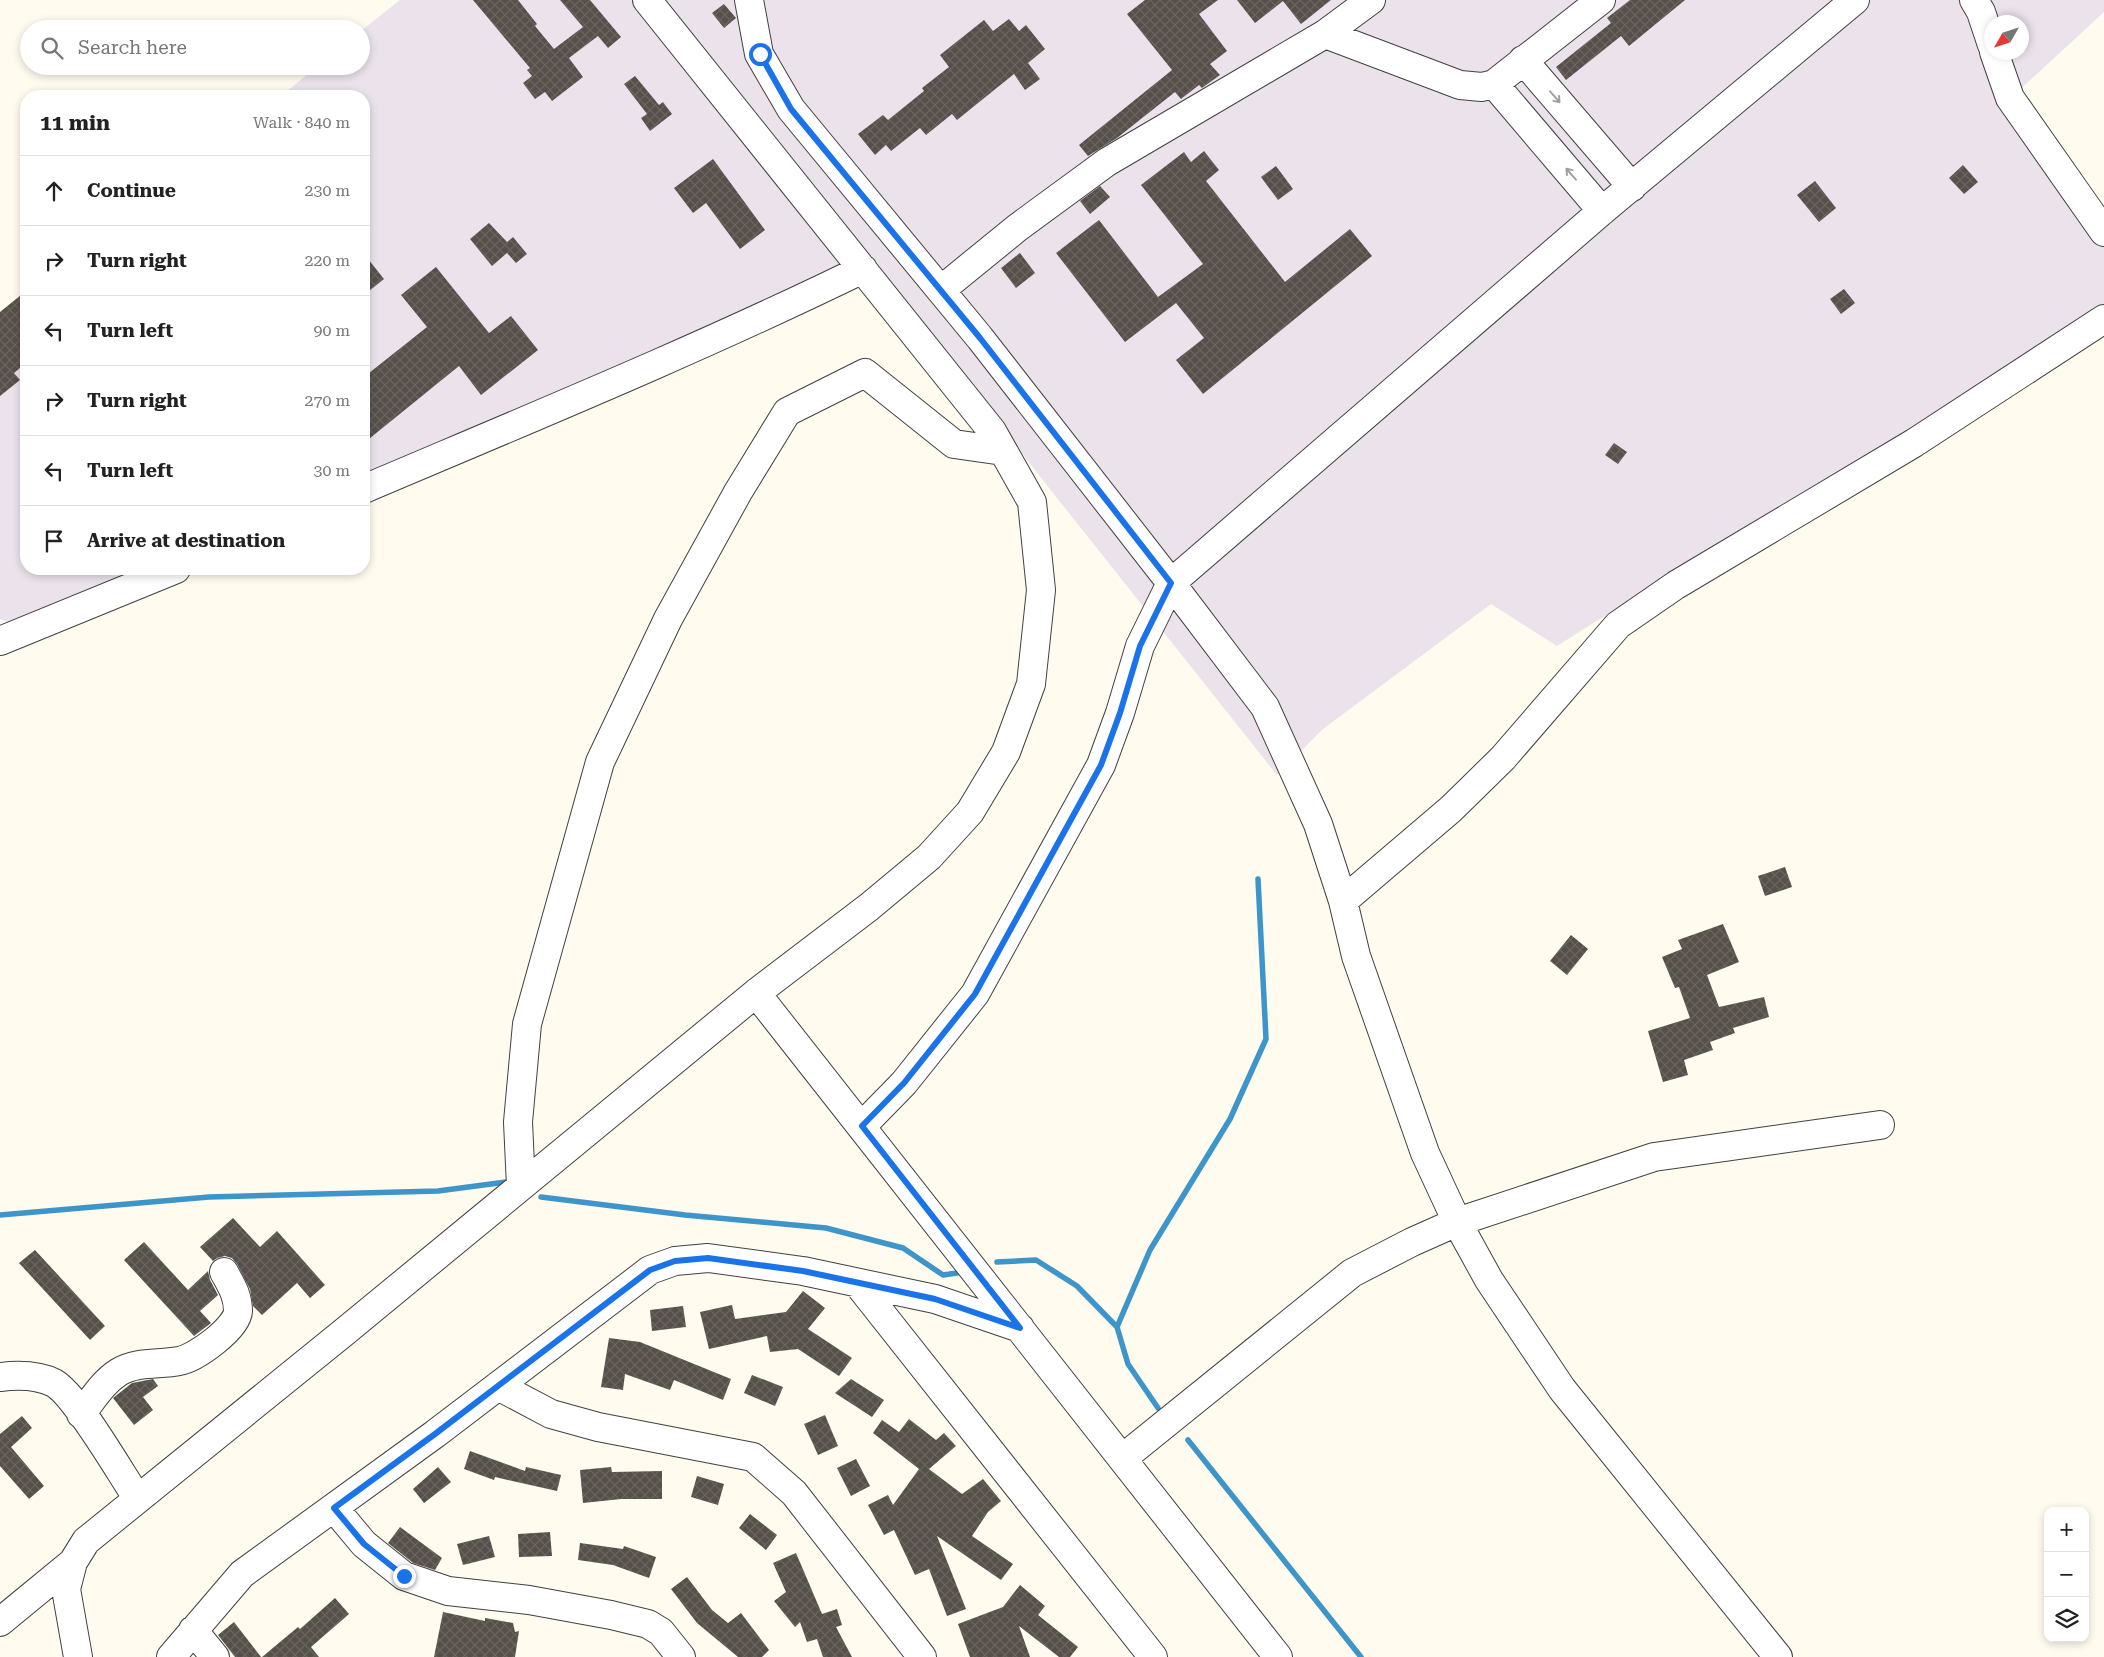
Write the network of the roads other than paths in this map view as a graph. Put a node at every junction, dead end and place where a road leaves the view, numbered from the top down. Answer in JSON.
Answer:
{"nodes":[{"id":1,"x":647,"y":0,"type":"edge"},
{"id":2,"x":749,"y":0,"type":"edge"},
{"id":3,"x":1371,"y":0,"type":"edge"},
{"id":4,"x":1601,"y":0,"type":"edge"},
{"id":5,"x":1854,"y":0,"type":"edge"},
{"id":6,"x":1974,"y":0,"type":"edge"},
{"id":7,"x":1984,"y":21,"type":"edge"},
{"id":8,"x":1325,"y":34,"type":"junction"},
{"id":9,"x":1523,"y":60,"type":"junction"},
{"id":10,"x":1997,"y":60,"type":"edge"},
{"id":11,"x":1494,"y":84,"type":"junction"},
{"id":12,"x":1632,"y":187,"type":"junction"},
{"id":13,"x":1602,"y":211,"type":"junction"},
{"id":14,"x":2104,"y":232,"type":"edge"},
{"id":15,"x":862,"y":269,"type":"junction"},
{"id":16,"x":941,"y":290,"type":"junction"},
{"id":17,"x":2104,"y":318,"type":"edge"},
{"id":18,"x":1003,"y":451,"type":"junction"},
{"id":19,"x":370,"y":486,"type":"edge"},
{"id":20,"x":161,"y":575,"type":"edge"},
{"id":21,"x":1171,"y":583,"type":"junction"},
{"id":22,"x":0,"y":641,"type":"edge"},
{"id":23,"x":1343,"y":901,"type":"junction"},
{"id":24,"x":756,"y":993,"type":"junction"},
{"id":25,"x":1880,"y":1125,"type":"dead end"},
{"id":26,"x":862,"y":1126,"type":"junction"},
{"id":27,"x":521,"y":1186,"type":"junction"},
{"id":28,"x":1457,"y":1222,"type":"junction"},
{"id":29,"x":224,"y":1272,"type":"dead end"},
{"id":30,"x":858,"y":1284,"type":"junction"},
{"id":31,"x":1020,"y":1328,"type":"junction"},
{"id":32,"x":0,"y":1377,"type":"edge"},
{"id":33,"x":498,"y":1386,"type":"junction"},
{"id":34,"x":81,"y":1414,"type":"junction"},
{"id":35,"x":1122,"y":1458,"type":"junction"},
{"id":36,"x":138,"y":1499,"type":"junction"},
{"id":37,"x":334,"y":1508,"type":"junction"},
{"id":38,"x":73,"y":1562,"type":"junction"},
{"id":39,"x":0,"y":1622,"type":"edge"},
{"id":40,"x":193,"y":1630,"type":"junction"},
{"id":41,"x":78,"y":1657,"type":"edge"},
{"id":42,"x":171,"y":1657,"type":"edge"},
{"id":43,"x":215,"y":1657,"type":"edge"},
{"id":44,"x":681,"y":1657,"type":"edge"},
{"id":45,"x":922,"y":1657,"type":"edge"},
{"id":46,"x":1153,"y":1657,"type":"edge"},
{"id":47,"x":1278,"y":1657,"type":"edge"},
{"id":48,"x":1778,"y":1657,"type":"edge"}],
"edges":[{"from":1,"to":15,"type":"street"},
{"from":2,"to":16,"type":"street"},
{"from":3,"to":8,"type":"street"},
{"from":4,"to":9,"type":"street"},
{"from":5,"to":12,"type":"street"},
{"from":6,"to":7,"type":"street"},
{"from":8,"to":11,"type":"street"},
{"from":8,"to":16,"type":"street"},
{"from":9,"to":11,"type":"street"},
{"from":9,"to":12,"type":"street","one_way":true},
{"from":10,"to":14,"type":"street"},
{"from":13,"to":11,"type":"street","one_way":true},
{"from":12,"to":13,"type":"street"},
{"from":13,"to":21,"type":"street"},
{"from":15,"to":18,"type":"street"},
{"from":15,"to":19,"type":"street"},
{"from":16,"to":21,"type":"street"},
{"from":17,"to":23,"type":"street"},
{"from":18,"to":24,"type":"street"},
{"from":18,"to":27,"type":"street"},
{"from":20,"to":22,"type":"street"},
{"from":21,"to":23,"type":"street"},
{"from":21,"to":26,"type":"street"},
{"from":23,"to":28,"type":"street"},
{"from":24,"to":26,"type":"street"},
{"from":24,"to":27,"type":"street"},
{"from":25,"to":28,"type":"street"},
{"from":26,"to":31,"type":"street"},
{"from":27,"to":36,"type":"street"},
{"from":28,"to":35,"type":"street"},
{"from":28,"to":48,"type":"street"},
{"from":29,"to":34,"type":"street"},
{"from":30,"to":31,"type":"street"},
{"from":30,"to":33,"type":"street"},
{"from":30,"to":46,"type":"street"},
{"from":31,"to":35,"type":"street"},
{"from":32,"to":34,"type":"street"},
{"from":33,"to":37,"type":"street"},
{"from":33,"to":45,"type":"street"},
{"from":34,"to":36,"type":"street"},
{"from":35,"to":47,"type":"street"},
{"from":36,"to":38,"type":"street"},
{"from":37,"to":40,"type":"street"},
{"from":37,"to":44,"type":"street"},
{"from":38,"to":39,"type":"street"},
{"from":38,"to":41,"type":"street"},
{"from":40,"to":42,"type":"street"},
{"from":40,"to":43,"type":"street"}]}
